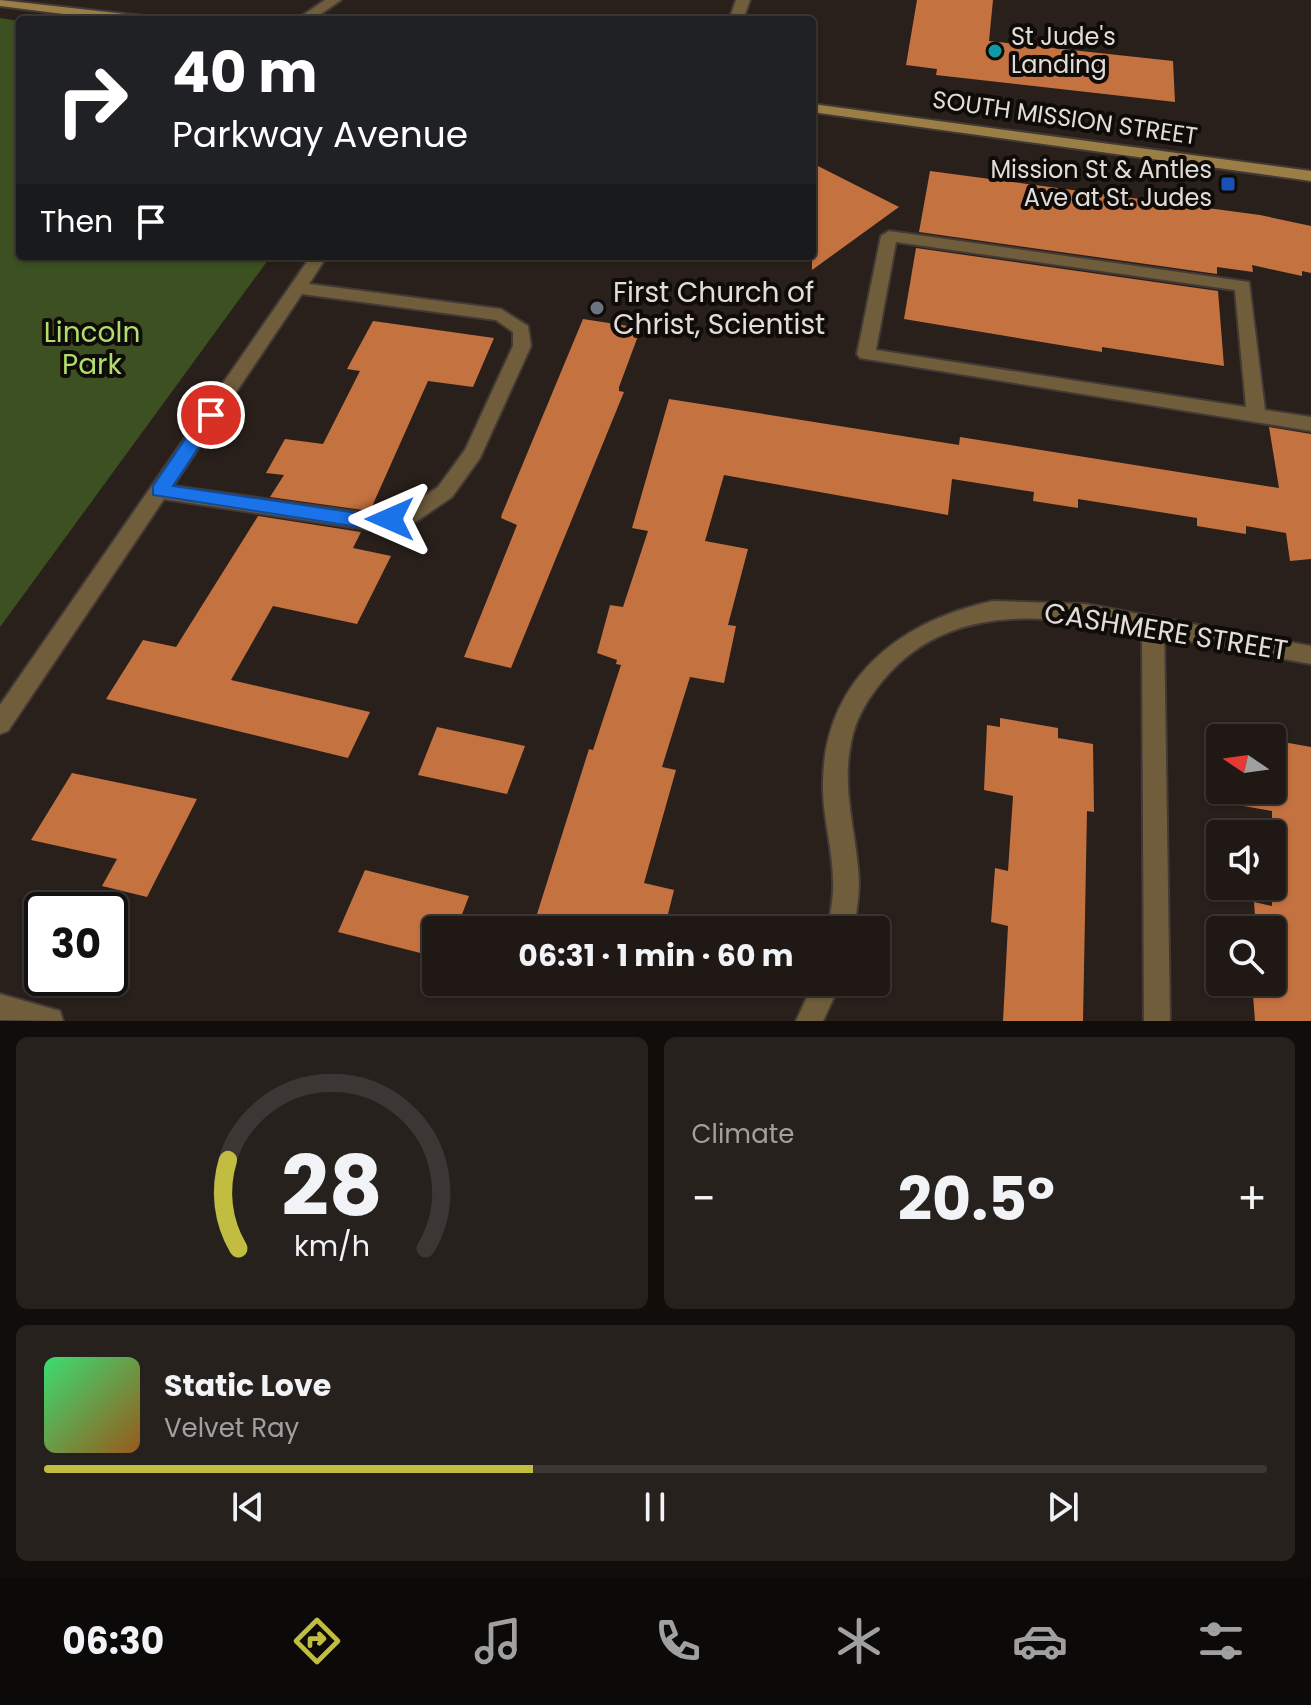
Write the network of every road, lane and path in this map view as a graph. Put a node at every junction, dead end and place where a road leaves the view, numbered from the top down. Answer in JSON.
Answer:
{"nodes":[{"id":1,"x":334,"y":0,"type":"edge"},
{"id":2,"x":0,"y":2,"type":"edge"},
{"id":3,"x":111,"y":16,"type":"edge"},
{"id":4,"x":309,"y":16,"type":"edge"},
{"id":5,"x":816,"y":109,"type":"edge"},
{"id":6,"x":1311,"y":176,"type":"edge"},
{"id":7,"x":316,"y":260,"type":"edge"},
{"id":8,"x":298,"y":288,"type":"junction"},
{"id":9,"x":1256,"y":415,"type":"junction"},
{"id":10,"x":1311,"y":424,"type":"edge"},
{"id":11,"x":160,"y":491,"type":"junction"},
{"id":12,"x":1153,"y":625,"type":"junction"},
{"id":13,"x":1311,"y":655,"type":"edge"},
{"id":14,"x":0,"y":724,"type":"edge"},
{"id":15,"x":842,"y":916,"type":"edge"},
{"id":16,"x":821,"y":996,"type":"edge"},
{"id":17,"x":0,"y":1007,"type":"edge"},
{"id":18,"x":50,"y":1021,"type":"edge"},
{"id":19,"x":809,"y":1021,"type":"edge"},
{"id":20,"x":1157,"y":1021,"type":"edge"}],
"edges":[{"from":1,"to":4,"type":"street"},
{"from":2,"to":3,"type":"main road"},
{"from":5,"to":6,"type":"main road","name":"SOUTH MISSION STREET"},
{"from":7,"to":8,"type":"street"},
{"from":8,"to":11,"type":"street"},
{"from":8,"to":11,"type":"street"},
{"from":9,"to":9,"type":"street"},
{"from":9,"to":10,"type":"street"},
{"from":11,"to":14,"type":"street"},
{"from":12,"to":13,"type":"street","name":"CASHMERE STREET"},
{"from":12,"to":15,"type":"street","name":"CASHMERE STREET"},
{"from":12,"to":20,"type":"street"},
{"from":16,"to":19,"type":"street"},
{"from":17,"to":18,"type":"street"}]}
